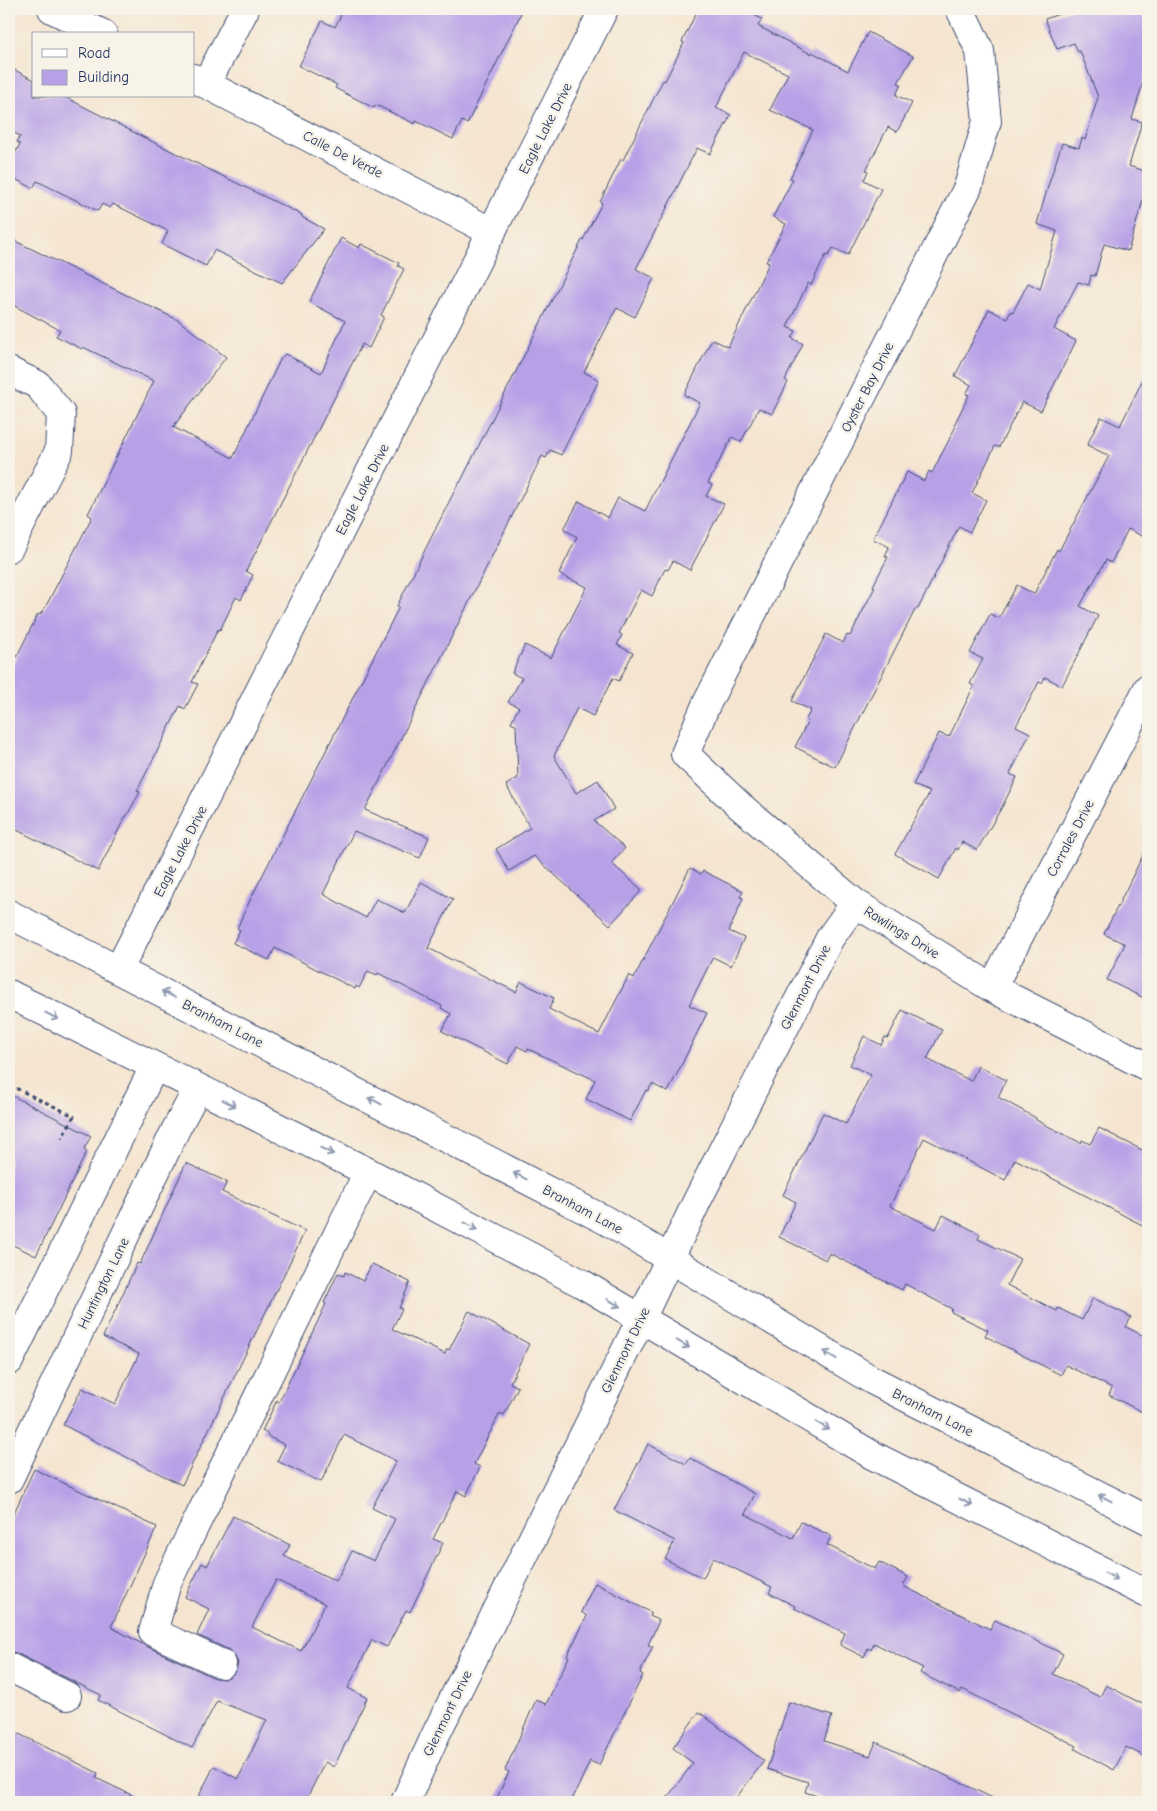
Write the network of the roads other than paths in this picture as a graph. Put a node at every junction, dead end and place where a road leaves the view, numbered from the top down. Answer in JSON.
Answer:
{"nodes":[{"id":1,"x":52,"y":9,"type":"edge"},
{"id":2,"x":245,"y":9,"type":"edge"},
{"id":3,"x":604,"y":9,"type":"edge"},
{"id":4,"x":960,"y":9,"type":"edge"},
{"id":5,"x":99,"y":32,"type":"edge"},
{"id":6,"x":200,"y":81,"type":"edge"},
{"id":7,"x":492,"y":232,"type":"junction"},
{"id":8,"x":9,"y":371,"type":"edge"},
{"id":9,"x":9,"y":548,"type":"edge"},
{"id":10,"x":1148,"y":688,"type":"edge"},
{"id":11,"x":685,"y":754,"type":"joint"},
{"id":12,"x":855,"y":903,"type":"junction"},
{"id":13,"x":9,"y":914,"type":"edge"},
{"id":14,"x":119,"y":969,"type":"junction"},
{"id":15,"x":992,"y":988,"type":"junction"},
{"id":16,"x":9,"y":994,"type":"edge"},
{"id":17,"x":154,"y":1067,"type":"junction"},
{"id":18,"x":1148,"y":1067,"type":"edge"},
{"id":19,"x":198,"y":1088,"type":"junction"},
{"id":20,"x":368,"y":1172,"type":"junction"},
{"id":21,"x":670,"y":1258,"type":"junction"},
{"id":22,"x":641,"y":1319,"type":"junction"},
{"id":23,"x":9,"y":1361,"type":"edge"},
{"id":24,"x":9,"y":1479,"type":"edge"},
{"id":25,"x":1148,"y":1520,"type":"edge"},
{"id":26,"x":1148,"y":1594,"type":"edge"},
{"id":27,"x":222,"y":1664,"type":"dead end"},
{"id":28,"x":9,"y":1667,"type":"edge"},
{"id":29,"x":67,"y":1696,"type":"dead end"},
{"id":30,"x":405,"y":1802,"type":"edge"}],
"edges":[{"from":1,"to":5,"type":"street"},
{"from":2,"to":6,"type":"street"},
{"from":3,"to":7,"type":"street","name":"Eagle Lake Drive"},
{"from":4,"to":11,"type":"street","name":"Oyster Bay Drive"},
{"from":6,"to":7,"type":"street","name":"Calle De Verde"},
{"from":7,"to":14,"type":"street","name":"Eagle Lake Drive"},
{"from":8,"to":9,"type":"street"},
{"from":10,"to":15,"type":"street","name":"Corrales Drive"},
{"from":11,"to":12,"type":"street","name":"Rawlings Drive"},
{"from":12,"to":15,"type":"street","name":"Rawlings Drive"},
{"from":12,"to":21,"type":"street","name":"Glenmont Drive"},
{"from":13,"to":14,"type":"street","name":"Branham Lane"},
{"from":21,"to":14,"type":"street","name":"Branham Lane","one_way":true},
{"from":15,"to":18,"type":"street","name":"Rawlings Drive"},
{"from":16,"to":17,"type":"street","one_way":true},
{"from":17,"to":19,"type":"street"},
{"from":17,"to":23,"type":"street"},
{"from":19,"to":20,"type":"street","one_way":true},
{"from":19,"to":24,"type":"street","name":"Huntington Lane"},
{"from":20,"to":22,"type":"street","one_way":true},
{"from":20,"to":27,"type":"street"},
{"from":21,"to":22,"type":"street","name":"Glenmont Drive"},
{"from":25,"to":21,"type":"street","name":"Branham Lane","one_way":true},
{"from":22,"to":26,"type":"street","one_way":true},
{"from":22,"to":30,"type":"street","name":"Glenmont Drive"},
{"from":28,"to":29,"type":"street"}]}
